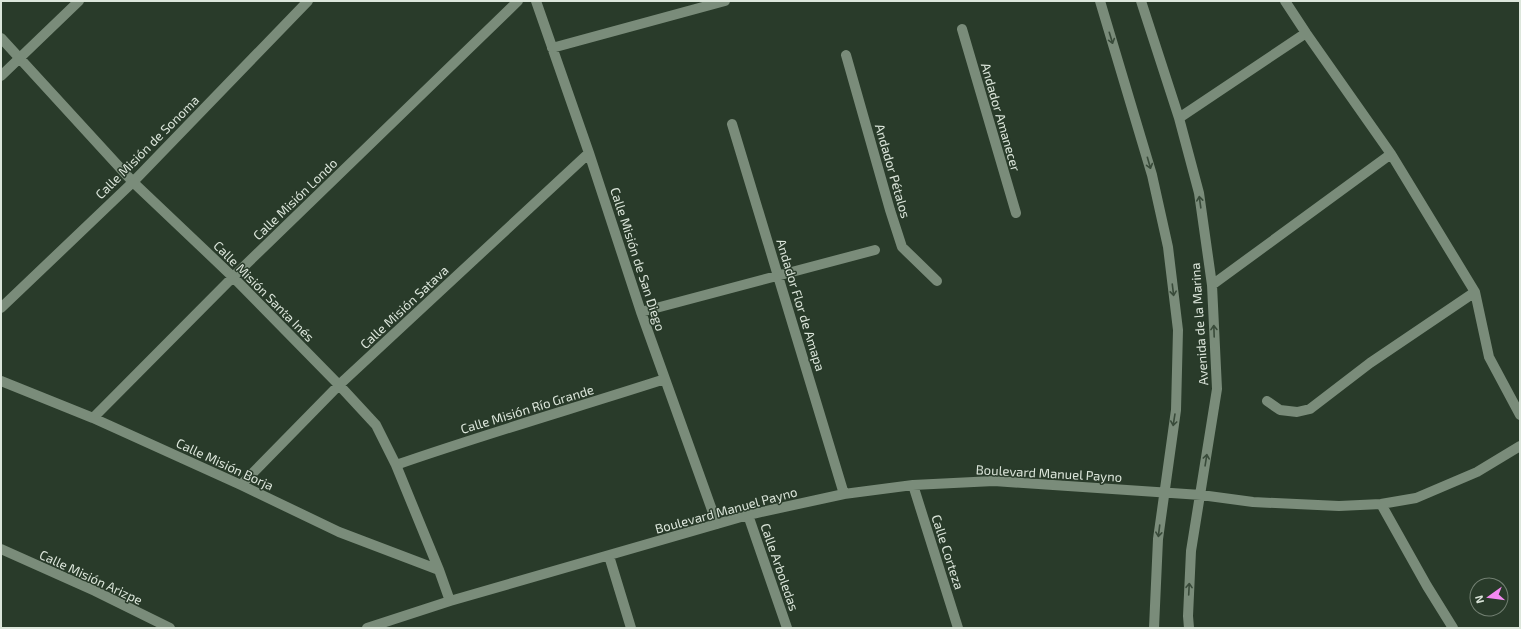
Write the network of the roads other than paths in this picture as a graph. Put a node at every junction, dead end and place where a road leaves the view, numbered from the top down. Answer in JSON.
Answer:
{"nodes":[{"id":1,"x":79,"y":1,"type":"edge"},
{"id":2,"x":308,"y":1,"type":"edge"},
{"id":3,"x":518,"y":1,"type":"edge"},
{"id":4,"x":536,"y":1,"type":"edge"},
{"id":5,"x":725,"y":1,"type":"edge"},
{"id":6,"x":1100,"y":1,"type":"edge"},
{"id":7,"x":1141,"y":1,"type":"edge"},
{"id":8,"x":1285,"y":1,"type":"edge"},
{"id":9,"x":694,"y":5,"type":"edge"},
{"id":10,"x":962,"y":29,"type":"dead end"},
{"id":11,"x":1306,"y":33,"type":"junction"},
{"id":12,"x":1,"y":38,"type":"edge"},
{"id":13,"x":552,"y":48,"type":"junction"},
{"id":14,"x":846,"y":55,"type":"dead end"},
{"id":15,"x":20,"y":58,"type":"junction"},
{"id":16,"x":1,"y":76,"type":"edge"},
{"id":17,"x":1179,"y":118,"type":"junction"},
{"id":18,"x":732,"y":124,"type":"dead end"},
{"id":19,"x":589,"y":153,"type":"junction"},
{"id":20,"x":1391,"y":154,"type":"junction"},
{"id":21,"x":133,"y":182,"type":"junction"},
{"id":22,"x":1016,"y":213,"type":"dead end"},
{"id":23,"x":875,"y":250,"type":"dead end"},
{"id":24,"x":778,"y":276,"type":"junction"},
{"id":25,"x":232,"y":277,"type":"junction"},
{"id":26,"x":937,"y":282,"type":"dead end"},
{"id":27,"x":1212,"y":285,"type":"junction"},
{"id":28,"x":1475,"y":292,"type":"junction"},
{"id":29,"x":1,"y":308,"type":"edge"},
{"id":30,"x":641,"y":312,"type":"junction"},
{"id":31,"x":665,"y":379,"type":"junction"},
{"id":32,"x":1,"y":381,"type":"edge"},
{"id":33,"x":339,"y":385,"type":"junction"},
{"id":34,"x":1267,"y":401,"type":"dead end"},
{"id":35,"x":1520,"y":415,"type":"edge"},
{"id":36,"x":93,"y":418,"type":"junction"},
{"id":37,"x":1520,"y":446,"type":"edge"},
{"id":38,"x":396,"y":465,"type":"junction"},
{"id":39,"x":241,"y":485,"type":"junction"},
{"id":40,"x":913,"y":485,"type":"junction"},
{"id":41,"x":1163,"y":492,"type":"junction"},
{"id":42,"x":844,"y":494,"type":"junction"},
{"id":43,"x":1201,"y":494,"type":"junction"},
{"id":44,"x":1381,"y":504,"type":"junction"},
{"id":45,"x":748,"y":515,"type":"junction"},
{"id":46,"x":717,"y":524,"type":"junction"},
{"id":47,"x":1,"y":549,"type":"edge"},
{"id":48,"x":609,"y":556,"type":"junction"},
{"id":49,"x":439,"y":570,"type":"junction"},
{"id":50,"x":450,"y":601,"type":"junction"},
{"id":51,"x":170,"y":628,"type":"edge"},
{"id":52,"x":367,"y":628,"type":"edge"},
{"id":53,"x":631,"y":628,"type":"edge"},
{"id":54,"x":787,"y":628,"type":"edge"},
{"id":55,"x":958,"y":628,"type":"edge"},
{"id":56,"x":1154,"y":628,"type":"edge"},
{"id":57,"x":1189,"y":628,"type":"edge"},
{"id":58,"x":1454,"y":628,"type":"edge"}],
"edges":[{"from":1,"to":15,"type":"street"},
{"from":2,"to":21,"type":"street","name":"Calle Misión de Sonoma"},
{"from":3,"to":25,"type":"street","name":"Calle Misión Londo"},
{"from":4,"to":13,"type":"street","name":"Calle Misión de San Diego"},
{"from":5,"to":9,"type":"street"},
{"from":6,"to":41,"type":"street","name":"Avenida de la Marina","one_way":true},
{"from":7,"to":17,"type":"street","name":"Avenida de la Marina"},
{"from":8,"to":11,"type":"street"},
{"from":9,"to":13,"type":"street"},
{"from":10,"to":22,"type":"street","name":"Andador Amanecer"},
{"from":11,"to":17,"type":"street"},
{"from":11,"to":20,"type":"street"},
{"from":12,"to":15,"type":"street","name":"Calle Misión Santa Inés"},
{"from":13,"to":19,"type":"street","name":"Calle Misión de San Diego"},
{"from":14,"to":26,"type":"street","name":"Andador Pétalos"},
{"from":15,"to":16,"type":"street"},
{"from":15,"to":21,"type":"street","name":"Calle Misión Santa Inés"},
{"from":27,"to":17,"type":"street","name":"Avenida de la Marina","one_way":true},
{"from":18,"to":24,"type":"street","name":"Andador Flor de Amapa"},
{"from":19,"to":30,"type":"street","name":"Calle Misión de San Diego"},
{"from":19,"to":33,"type":"street","name":"Calle Misión Satava"},
{"from":20,"to":27,"type":"street"},
{"from":20,"to":28,"type":"street"},
{"from":21,"to":25,"type":"street","name":"Calle Misión Santa Inés"},
{"from":21,"to":29,"type":"street","name":"Calle Misión de Sonoma"},
{"from":23,"to":24,"type":"street"},
{"from":24,"to":30,"type":"street"},
{"from":24,"to":42,"type":"street","name":"Andador Flor de Amapa"},
{"from":25,"to":33,"type":"street","name":"Calle Misión Santa Inés"},
{"from":25,"to":36,"type":"street","name":"Calle Misión Londo"},
{"from":43,"to":27,"type":"street","name":"Avenida de la Marina","one_way":true},
{"from":28,"to":34,"type":"street"},
{"from":28,"to":35,"type":"street"},
{"from":30,"to":31,"type":"street","name":"Calle Misión de San Diego"},
{"from":31,"to":38,"type":"street","name":"Calle Misión Río Grande"},
{"from":31,"to":46,"type":"street","name":"Calle Misión de San Diego"},
{"from":32,"to":36,"type":"street","name":"Calle Misión Borja"},
{"from":33,"to":38,"type":"street","name":"Calle Misión Santa Inés"},
{"from":33,"to":39,"type":"street","name":"Calle Misión Satava"},
{"from":36,"to":39,"type":"street","name":"Calle Misión Borja"},
{"from":37,"to":44,"type":"street","name":"Boulevard Manuel Payno"},
{"from":38,"to":49,"type":"street","name":"Calle Misión Santa Inés"},
{"from":39,"to":49,"type":"street","name":"Calle Misión Borja"},
{"from":40,"to":41,"type":"street","name":"Boulevard Manuel Payno"},
{"from":40,"to":42,"type":"street","name":"Boulevard Manuel Payno"},
{"from":40,"to":55,"type":"street","name":"Calle Corteza"},
{"from":41,"to":43,"type":"street","name":"Boulevard Manuel Payno"},
{"from":41,"to":56,"type":"street","name":"Avenida de la Marina","one_way":true},
{"from":42,"to":45,"type":"street","name":"Boulevard Manuel Payno"},
{"from":43,"to":44,"type":"street","name":"Boulevard Manuel Payno"},
{"from":57,"to":43,"type":"street","name":"Avenida de la Marina","one_way":true},
{"from":44,"to":58,"type":"street"},
{"from":45,"to":46,"type":"street","name":"Boulevard Manuel Payno"},
{"from":45,"to":54,"type":"street","name":"Calle Arboledas"},
{"from":46,"to":48,"type":"street","name":"Boulevard Manuel Payno"},
{"from":47,"to":51,"type":"street","name":"Calle Misión Arizpe"},
{"from":48,"to":50,"type":"street","name":"Boulevard Manuel Payno"},
{"from":48,"to":53,"type":"street"},
{"from":49,"to":50,"type":"street","name":"Calle Misión Santa Inés"},
{"from":50,"to":52,"type":"street","name":"Boulevard Manuel Payno"}]}
